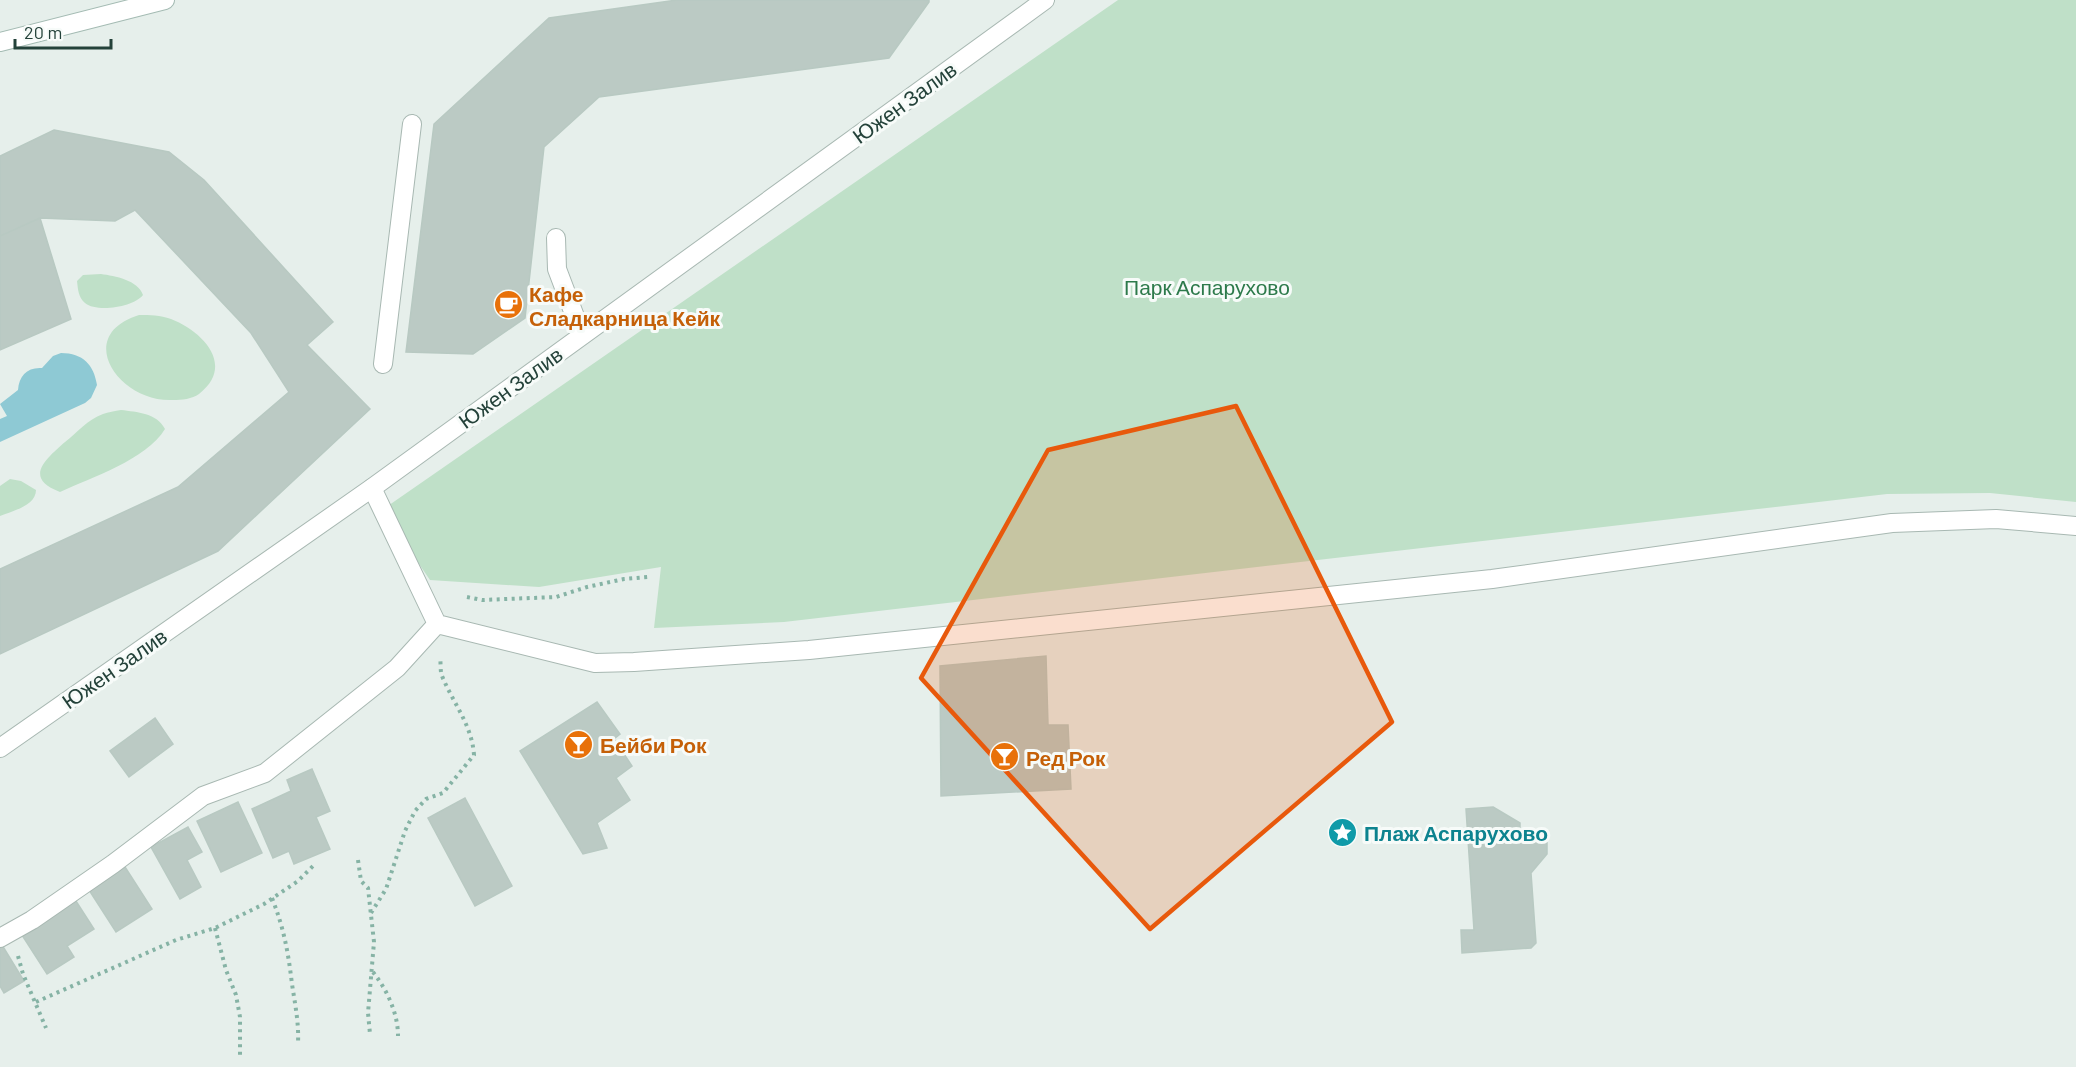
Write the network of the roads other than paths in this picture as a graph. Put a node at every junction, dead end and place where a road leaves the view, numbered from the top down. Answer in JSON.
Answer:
{"nodes":[{"id":1,"x":165,"y":0,"type":"edge"},
{"id":2,"x":1045,"y":0,"type":"edge"},
{"id":3,"x":0,"y":42,"type":"edge"},
{"id":4,"x":412,"y":124,"type":"dead end"},
{"id":5,"x":556,"y":238,"type":"dead end"},
{"id":6,"x":582,"y":335,"type":"junction"},
{"id":7,"x":383,"y":363,"type":"dead end"},
{"id":8,"x":372,"y":488,"type":"junction"},
{"id":9,"x":2076,"y":526,"type":"edge"},
{"id":10,"x":438,"y":624,"type":"junction"},
{"id":11,"x":0,"y":748,"type":"edge"},
{"id":12,"x":4,"y":936,"type":"edge"}],
"edges":[{"from":1,"to":3,"type":"street"},
{"from":2,"to":6,"type":"street","name":"Южен Залив"},
{"from":4,"to":7,"type":"street"},
{"from":5,"to":6,"type":"street"},
{"from":6,"to":8,"type":"street","name":"Южен Залив"},
{"from":8,"to":10,"type":"street"},
{"from":8,"to":11,"type":"street","name":"Южен Залив"},
{"from":9,"to":10,"type":"street"},
{"from":10,"to":12,"type":"street"}]}
